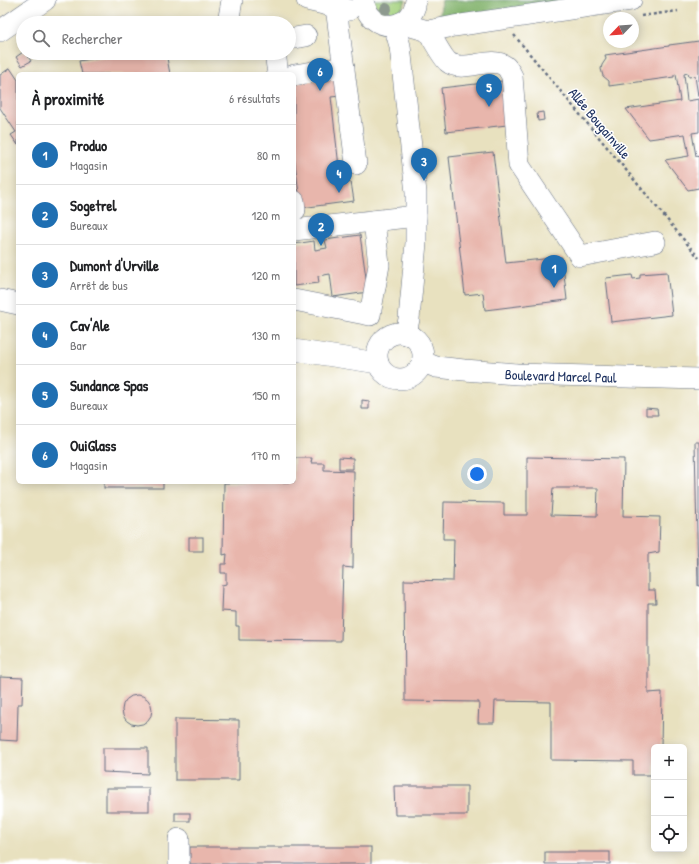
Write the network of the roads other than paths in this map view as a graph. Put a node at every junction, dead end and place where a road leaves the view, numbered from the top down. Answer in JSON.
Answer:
{"nodes":[{"id":1,"x":232,"y":0,"type":"edge"},
{"id":2,"x":307,"y":0,"type":"edge"},
{"id":3,"x":416,"y":0,"type":"edge"},
{"id":4,"x":41,"y":2,"type":"edge"},
{"id":5,"x":336,"y":7,"type":"junction"},
{"id":6,"x":366,"y":8,"type":"edge"},
{"id":7,"x":634,"y":8,"type":"edge"},
{"id":8,"x":21,"y":16,"type":"edge"},
{"id":9,"x":229,"y":16,"type":"edge"},
{"id":10,"x":16,"y":20,"type":"edge"},
{"id":11,"x":397,"y":24,"type":"junction"},
{"id":12,"x":0,"y":31,"type":"edge"},
{"id":13,"x":428,"y":31,"type":"junction"},
{"id":14,"x":276,"y":60,"type":"edge"},
{"id":15,"x":344,"y":67,"type":"junction"},
{"id":16,"x":278,"y":72,"type":"edge"},
{"id":17,"x":296,"y":75,"type":"edge"},
{"id":18,"x":356,"y":164,"type":"dead end"},
{"id":19,"x":296,"y":214,"type":"edge"},
{"id":20,"x":416,"y":216,"type":"junction"},
{"id":21,"x":374,"y":221,"type":"junction"},
{"id":22,"x":655,"y":242,"type":"dead end"},
{"id":23,"x":0,"y":300,"type":"edge"},
{"id":24,"x":296,"y":300,"type":"edge"},
{"id":25,"x":16,"y":304,"type":"edge"},
{"id":26,"x":406,"y":334,"type":"junction"},
{"id":27,"x":296,"y":350,"type":"edge"},
{"id":28,"x":423,"y":362,"type":"junction"},
{"id":29,"x":378,"y":363,"type":"junction"},
{"id":30,"x":699,"y":378,"type":"edge"},
{"id":31,"x":178,"y":840,"type":"dead end"},
{"id":32,"x":179,"y":864,"type":"edge"}],
"edges":[{"from":1,"to":9,"type":"street"},
{"from":2,"to":5,"type":"street"},
{"from":3,"to":11,"type":"street"},
{"from":4,"to":8,"type":"street"},
{"from":5,"to":6,"type":"street"},
{"from":5,"to":15,"type":"street"},
{"from":6,"to":11,"type":"street"},
{"from":7,"to":13,"type":"street"},
{"from":10,"to":12,"type":"street"},
{"from":11,"to":13,"type":"street"},
{"from":11,"to":20,"type":"street"},
{"from":13,"to":22,"type":"street"},
{"from":14,"to":16,"type":"street"},
{"from":15,"to":17,"type":"street"},
{"from":15,"to":18,"type":"street"},
{"from":19,"to":21,"type":"street"},
{"from":20,"to":21,"type":"street"},
{"from":20,"to":26,"type":"street"},
{"from":21,"to":24,"type":"street"},
{"from":23,"to":25,"type":"street"},
{"from":26,"to":28,"type":"street"},
{"from":26,"to":29,"type":"street"},
{"from":27,"to":29,"type":"street"},
{"from":28,"to":29,"type":"street"},
{"from":28,"to":30,"type":"street","name":"Boulevard Marcel Paul"},
{"from":31,"to":32,"type":"street"}]}
